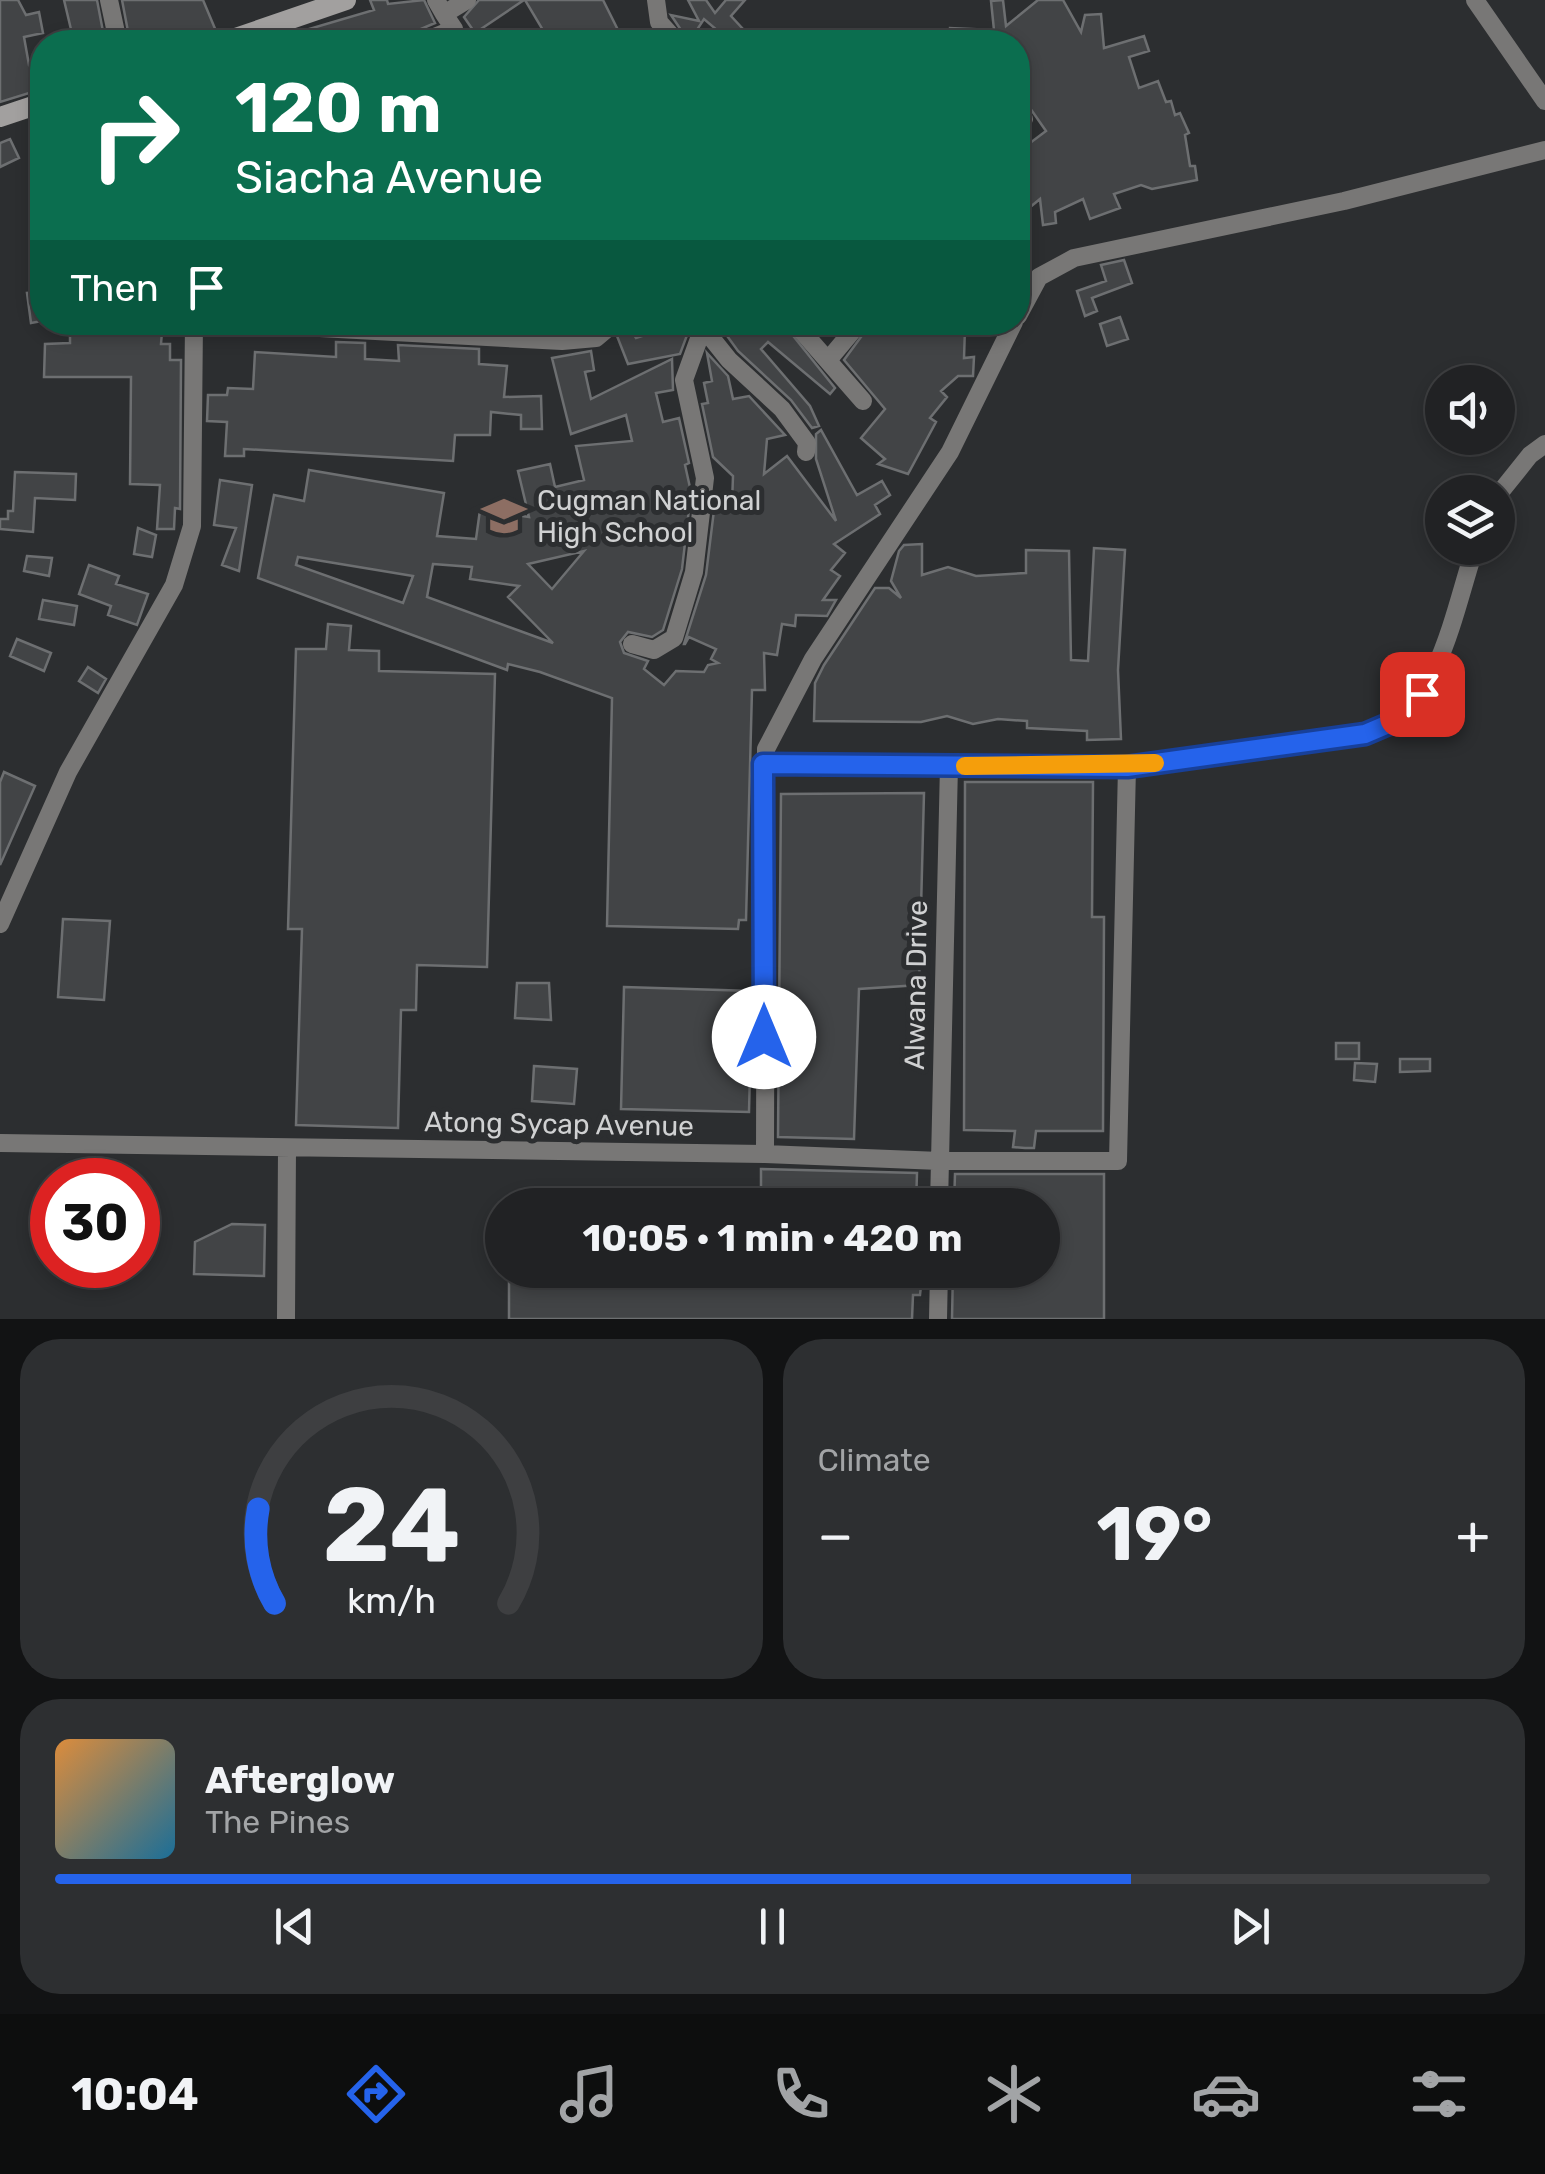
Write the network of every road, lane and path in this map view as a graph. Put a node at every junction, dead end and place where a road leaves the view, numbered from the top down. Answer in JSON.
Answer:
{"nodes":[{"id":1,"x":109,"y":0,"type":"edge"},
{"id":2,"x":346,"y":0,"type":"edge"},
{"id":3,"x":467,"y":0,"type":"edge"},
{"id":4,"x":656,"y":0,"type":"edge"},
{"id":5,"x":1474,"y":0,"type":"edge"},
{"id":6,"x":440,"y":7,"type":"edge"},
{"id":7,"x":115,"y":30,"type":"edge"},
{"id":8,"x":259,"y":30,"type":"edge"},
{"id":9,"x":454,"y":30,"type":"edge"},
{"id":10,"x":666,"y":30,"type":"edge"},
{"id":11,"x":1545,"y":100,"type":"edge"},
{"id":12,"x":30,"y":106,"type":"edge"},
{"id":13,"x":0,"y":117,"type":"edge"},
{"id":14,"x":1545,"y":150,"type":"edge"},
{"id":15,"x":1030,"y":294,"type":"edge"},
{"id":16,"x":194,"y":335,"type":"edge"},
{"id":17,"x":449,"y":335,"type":"edge"},
{"id":18,"x":600,"y":335,"type":"edge"},
{"id":19,"x":700,"y":335,"type":"edge"},
{"id":20,"x":713,"y":335,"type":"edge"},
{"id":21,"x":806,"y":335,"type":"edge"},
{"id":22,"x":849,"y":335,"type":"edge"},
{"id":23,"x":1008,"y":335,"type":"edge"},
{"id":24,"x":829,"y":359,"type":"junction"},
{"id":25,"x":863,"y":401,"type":"dead end"},
{"id":26,"x":1545,"y":444,"type":"edge"},
{"id":27,"x":806,"y":452,"type":"dead end"},
{"id":28,"x":1514,"y":475,"type":"edge"},
{"id":29,"x":1469,"y":565,"type":"edge"},
{"id":30,"x":632,"y":644,"type":"dead end"},
{"id":31,"x":763,"y":764,"type":"junction"},
{"id":32,"x":949,"y":766,"type":"junction"},
{"id":33,"x":1127,"y":767,"type":"junction"},
{"id":34,"x":0,"y":924,"type":"edge"},
{"id":35,"x":0,"y":1143,"type":"edge"},
{"id":36,"x":288,"y":1148,"type":"junction"},
{"id":37,"x":765,"y":1154,"type":"junction"},
{"id":38,"x":940,"y":1162,"type":"junction"},
{"id":39,"x":939,"y":1188,"type":"edge"},
{"id":40,"x":939,"y":1288,"type":"edge"},
{"id":41,"x":286,"y":1319,"type":"edge"},
{"id":42,"x":938,"y":1319,"type":"edge"}],
"edges":[{"from":1,"to":7,"type":"street"},
{"from":2,"to":8,"type":"street"},
{"from":3,"to":6,"type":"street"},
{"from":4,"to":10,"type":"street"},
{"from":5,"to":11,"type":"street"},
{"from":6,"to":9,"type":"street"},
{"from":12,"to":13,"type":"street"},
{"from":14,"to":15,"type":"street"},
{"from":16,"to":34,"type":"street"},
{"from":17,"to":18,"type":"street"},
{"from":19,"to":30,"type":"street"},
{"from":20,"to":27,"type":"street"},
{"from":21,"to":24,"type":"street"},
{"from":22,"to":24,"type":"street"},
{"from":23,"to":31,"type":"street"},
{"from":24,"to":25,"type":"street"},
{"from":26,"to":28,"type":"street"},
{"from":29,"to":33,"type":"street"},
{"from":31,"to":32,"type":"street"},
{"from":31,"to":37,"type":"street"},
{"from":32,"to":33,"type":"street"},
{"from":32,"to":38,"type":"street","name":"Alwana Drive"},
{"from":33,"to":38,"type":"street","name":"Atong Sycap Avenue"},
{"from":35,"to":36,"type":"street","name":"Atong Sycap Avenue"},
{"from":36,"to":37,"type":"street","name":"Atong Sycap Avenue"},
{"from":36,"to":41,"type":"street"},
{"from":37,"to":38,"type":"street","name":"Atong Sycap Avenue"},
{"from":38,"to":39,"type":"street","name":"Alwana Drive"},
{"from":40,"to":42,"type":"street"}]}
